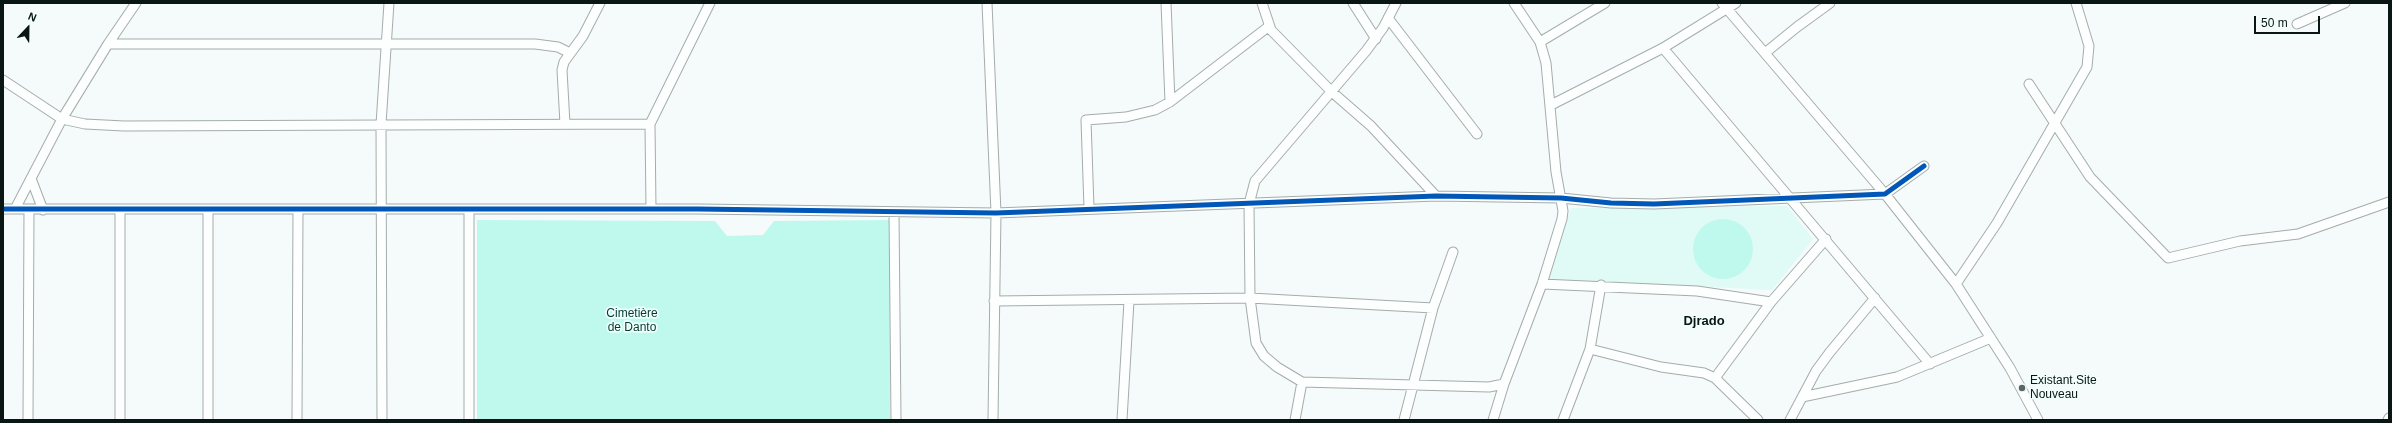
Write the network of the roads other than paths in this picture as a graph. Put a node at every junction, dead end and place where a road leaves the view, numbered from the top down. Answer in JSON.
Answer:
{"nodes":[{"id":1,"x":136,"y":3,"type":"edge"},
{"id":2,"x":389,"y":3,"type":"edge"},
{"id":3,"x":600,"y":3,"type":"edge"},
{"id":4,"x":710,"y":3,"type":"edge"},
{"id":5,"x":987,"y":3,"type":"edge"},
{"id":6,"x":1166,"y":3,"type":"edge"},
{"id":7,"x":1262,"y":3,"type":"edge"},
{"id":8,"x":1353,"y":3,"type":"edge"},
{"id":9,"x":1396,"y":3,"type":"edge"},
{"id":10,"x":1514,"y":3,"type":"edge"},
{"id":11,"x":1605,"y":3,"type":"edge"},
{"id":12,"x":1736,"y":3,"type":"edge"},
{"id":13,"x":1830,"y":3,"type":"edge"},
{"id":14,"x":2076,"y":3,"type":"edge"},
{"id":15,"x":2345,"y":3,"type":"edge"},
{"id":16,"x":1725,"y":6,"type":"edge"},
{"id":17,"x":1388,"y":18,"type":"junction"},
{"id":18,"x":2297,"y":24,"type":"dead end"},
{"id":19,"x":1268,"y":27,"type":"junction"},
{"id":20,"x":1376,"y":39,"type":"junction"},
{"id":21,"x":1540,"y":42,"type":"junction"},
{"id":22,"x":108,"y":44,"type":"junction"},
{"id":23,"x":385,"y":45,"type":"junction"},
{"id":24,"x":1663,"y":48,"type":"junction"},
{"id":25,"x":570,"y":53,"type":"junction"},
{"id":26,"x":1765,"y":53,"type":"junction"},
{"id":27,"x":3,"y":80,"type":"edge"},
{"id":28,"x":2028,"y":84,"type":"dead end"},
{"id":29,"x":1332,"y":92,"type":"junction"},
{"id":30,"x":1170,"y":102,"type":"junction"},
{"id":31,"x":1551,"y":105,"type":"junction"},
{"id":32,"x":62,"y":119,"type":"junction"},
{"id":33,"x":2054,"y":121,"type":"junction"},
{"id":34,"x":381,"y":124,"type":"junction"},
{"id":35,"x":565,"y":124,"type":"junction"},
{"id":36,"x":650,"y":124,"type":"junction"},
{"id":37,"x":1477,"y":134,"type":"dead end"},
{"id":38,"x":1924,"y":166,"type":"dead end"},
{"id":39,"x":32,"y":181,"type":"junction"},
{"id":40,"x":1885,"y":194,"type":"junction"},
{"id":41,"x":1436,"y":196,"type":"junction"},
{"id":42,"x":1561,"y":198,"type":"junction"},
{"id":43,"x":1792,"y":199,"type":"junction"},
{"id":44,"x":2389,"y":202,"type":"edge"},
{"id":45,"x":1249,"y":204,"type":"junction"},
{"id":46,"x":1088,"y":208,"type":"junction"},
{"id":47,"x":3,"y":210,"type":"edge"},
{"id":48,"x":15,"y":210,"type":"junction"},
{"id":49,"x":30,"y":210,"type":"junction"},
{"id":50,"x":43,"y":210,"type":"junction"},
{"id":51,"x":120,"y":210,"type":"junction"},
{"id":52,"x":298,"y":210,"type":"junction"},
{"id":53,"x":469,"y":210,"type":"junction"},
{"id":54,"x":652,"y":210,"type":"junction"},
{"id":55,"x":208,"y":211,"type":"junction"},
{"id":56,"x":382,"y":211,"type":"junction"},
{"id":57,"x":894,"y":212,"type":"junction"},
{"id":58,"x":996,"y":213,"type":"junction"},
{"id":59,"x":1826,"y":239,"type":"junction"},
{"id":60,"x":1453,"y":252,"type":"dead end"},
{"id":61,"x":1542,"y":284,"type":"junction"},
{"id":62,"x":1956,"y":284,"type":"junction"},
{"id":63,"x":1601,"y":285,"type":"junction"},
{"id":64,"x":1250,"y":298,"type":"junction"},
{"id":65,"x":1875,"y":298,"type":"junction"},
{"id":66,"x":994,"y":301,"type":"junction"},
{"id":67,"x":1129,"y":301,"type":"junction"},
{"id":68,"x":1770,"y":302,"type":"junction"},
{"id":69,"x":1433,"y":308,"type":"junction"},
{"id":70,"x":1991,"y":338,"type":"junction"},
{"id":71,"x":1590,"y":349,"type":"junction"},
{"id":72,"x":1930,"y":364,"type":"junction"},
{"id":73,"x":1715,"y":378,"type":"junction"},
{"id":74,"x":1302,"y":382,"type":"junction"},
{"id":75,"x":1504,"y":384,"type":"junction"},
{"id":76,"x":1414,"y":386,"type":"junction"},
{"id":77,"x":1489,"y":387,"type":"junction"},
{"id":78,"x":1802,"y":397,"type":"junction"},
{"id":79,"x":1499,"y":400,"type":"junction"},
{"id":80,"x":28,"y":420,"type":"edge"},
{"id":81,"x":120,"y":420,"type":"edge"},
{"id":82,"x":208,"y":420,"type":"edge"},
{"id":83,"x":297,"y":420,"type":"edge"},
{"id":84,"x":382,"y":420,"type":"edge"},
{"id":85,"x":469,"y":420,"type":"edge"},
{"id":86,"x":896,"y":420,"type":"edge"},
{"id":87,"x":992,"y":420,"type":"edge"},
{"id":88,"x":1122,"y":420,"type":"edge"},
{"id":89,"x":1294,"y":420,"type":"edge"},
{"id":90,"x":1404,"y":420,"type":"edge"},
{"id":91,"x":1493,"y":420,"type":"edge"},
{"id":92,"x":1563,"y":420,"type":"edge"},
{"id":93,"x":1758,"y":420,"type":"edge"},
{"id":94,"x":1790,"y":420,"type":"edge"},
{"id":95,"x":2038,"y":420,"type":"edge"}],
"edges":[{"from":1,"to":22,"type":"street"},
{"from":2,"to":23,"type":"street"},
{"from":3,"to":25,"type":"street"},
{"from":4,"to":36,"type":"street"},
{"from":5,"to":58,"type":"street"},
{"from":6,"to":30,"type":"street"},
{"from":7,"to":19,"type":"street"},
{"from":8,"to":20,"type":"street"},
{"from":9,"to":17,"type":"street"},
{"from":10,"to":21,"type":"street"},
{"from":11,"to":21,"type":"street"},
{"from":12,"to":16,"type":"street"},
{"from":13,"to":26,"type":"street"},
{"from":14,"to":33,"type":"street"},
{"from":15,"to":18,"type":"street"},
{"from":16,"to":24,"type":"street"},
{"from":16,"to":26,"type":"street"},
{"from":17,"to":20,"type":"street"},
{"from":17,"to":37,"type":"street"},
{"from":19,"to":29,"type":"street"},
{"from":19,"to":30,"type":"street"},
{"from":20,"to":29,"type":"street"},
{"from":21,"to":31,"type":"street"},
{"from":22,"to":23,"type":"street"},
{"from":22,"to":32,"type":"street"},
{"from":23,"to":25,"type":"street"},
{"from":23,"to":34,"type":"street"},
{"from":24,"to":31,"type":"street"},
{"from":24,"to":43,"type":"street"},
{"from":25,"to":35,"type":"street"},
{"from":26,"to":40,"type":"street"},
{"from":27,"to":32,"type":"street"},
{"from":28,"to":33,"type":"street"},
{"from":29,"to":41,"type":"street"},
{"from":29,"to":45,"type":"street"},
{"from":30,"to":46,"type":"street"},
{"from":31,"to":42,"type":"street"},
{"from":32,"to":34,"type":"street"},
{"from":32,"to":39,"type":"street"},
{"from":33,"to":44,"type":"street"},
{"from":33,"to":62,"type":"street"},
{"from":34,"to":35,"type":"street"},
{"from":34,"to":56,"type":"street"},
{"from":35,"to":36,"type":"street"},
{"from":36,"to":54,"type":"street"},
{"from":38,"to":40,"type":"street"},
{"from":39,"to":48,"type":"street"},
{"from":39,"to":50,"type":"street"},
{"from":40,"to":43,"type":"street"},
{"from":40,"to":62,"type":"street"},
{"from":41,"to":42,"type":"street"},
{"from":41,"to":45,"type":"street"},
{"from":42,"to":43,"type":"street"},
{"from":42,"to":61,"type":"street"},
{"from":43,"to":59,"type":"street"},
{"from":45,"to":46,"type":"street"},
{"from":45,"to":64,"type":"street"},
{"from":46,"to":58,"type":"street"},
{"from":47,"to":48,"type":"street"},
{"from":48,"to":49,"type":"street"},
{"from":49,"to":50,"type":"street"},
{"from":49,"to":80,"type":"street"},
{"from":50,"to":51,"type":"street"},
{"from":51,"to":55,"type":"street"},
{"from":51,"to":81,"type":"street"},
{"from":52,"to":55,"type":"street"},
{"from":52,"to":56,"type":"street"},
{"from":52,"to":83,"type":"street"},
{"from":53,"to":54,"type":"street"},
{"from":53,"to":56,"type":"street"},
{"from":53,"to":85,"type":"street"},
{"from":54,"to":57,"type":"street"},
{"from":55,"to":82,"type":"street"},
{"from":56,"to":84,"type":"street"},
{"from":57,"to":58,"type":"street"},
{"from":57,"to":86,"type":"street"},
{"from":58,"to":66,"type":"street"},
{"from":59,"to":65,"type":"street"},
{"from":59,"to":68,"type":"street"},
{"from":60,"to":69,"type":"street"},
{"from":61,"to":63,"type":"street"},
{"from":61,"to":75,"type":"street"},
{"from":62,"to":70,"type":"street"},
{"from":63,"to":68,"type":"street"},
{"from":63,"to":71,"type":"street"},
{"from":64,"to":67,"type":"street"},
{"from":64,"to":69,"type":"street"},
{"from":64,"to":74,"type":"street"},
{"from":65,"to":72,"type":"street"},
{"from":65,"to":78,"type":"street"},
{"from":66,"to":67,"type":"street"},
{"from":66,"to":87,"type":"street"},
{"from":67,"to":88,"type":"street"},
{"from":68,"to":73,"type":"street"},
{"from":69,"to":76,"type":"street"},
{"from":70,"to":72,"type":"street"},
{"from":70,"to":95,"type":"street"},
{"from":71,"to":73,"type":"street"},
{"from":71,"to":92,"type":"street"},
{"from":72,"to":78,"type":"street"},
{"from":73,"to":93,"type":"street"},
{"from":74,"to":76,"type":"street"},
{"from":74,"to":89,"type":"street"},
{"from":75,"to":77,"type":"street"},
{"from":75,"to":79,"type":"street"},
{"from":76,"to":77,"type":"street"},
{"from":76,"to":90,"type":"street"},
{"from":77,"to":79,"type":"street"},
{"from":78,"to":94,"type":"street"},
{"from":79,"to":91,"type":"street"}]}
